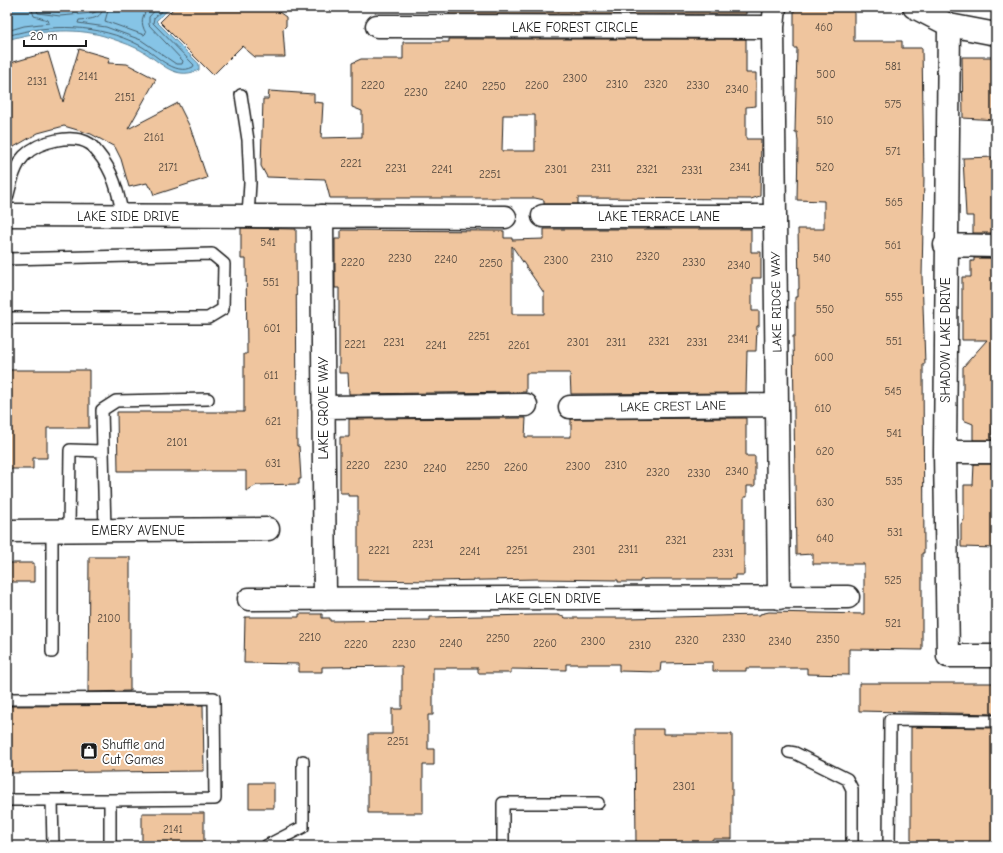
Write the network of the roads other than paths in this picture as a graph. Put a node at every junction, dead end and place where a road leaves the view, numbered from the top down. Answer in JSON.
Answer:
{"nodes":[{"id":1,"x":914,"y":7,"type":"edge"},
{"id":2,"x":774,"y":17,"type":"edge"},
{"id":3,"x":948,"y":25,"type":"junction"},
{"id":4,"x":377,"y":26,"type":"dead end"},
{"id":5,"x":996,"y":34,"type":"edge"},
{"id":6,"x":241,"y":95,"type":"dead end"},
{"id":7,"x":7,"y":198,"type":"edge"},
{"id":8,"x":7,"y":215,"type":"edge"},
{"id":9,"x":123,"y":216,"type":"junction"},
{"id":10,"x":248,"y":216,"type":"junction"},
{"id":11,"x":322,"y":216,"type":"junction"},
{"id":12,"x":543,"y":216,"type":"dead end"},
{"id":13,"x":775,"y":216,"type":"junction"},
{"id":14,"x":505,"y":217,"type":"dead end"},
{"id":15,"x":945,"y":246,"type":"junction"},
{"id":16,"x":996,"y":246,"type":"edge"},
{"id":17,"x":7,"y":259,"type":"edge"},
{"id":18,"x":7,"y":318,"type":"edge"},
{"id":19,"x":208,"y":399,"type":"dead end"},
{"id":20,"x":526,"y":405,"type":"dead end"},
{"id":21,"x":777,"y":405,"type":"junction"},
{"id":22,"x":323,"y":407,"type":"junction"},
{"id":23,"x":570,"y":407,"type":"dead end"},
{"id":24,"x":103,"y":451,"type":"junction"},
{"id":25,"x":945,"y":452,"type":"junction"},
{"id":26,"x":996,"y":452,"type":"edge"},
{"id":27,"x":268,"y":529,"type":"dead end"},
{"id":28,"x":105,"y":530,"type":"junction"},
{"id":29,"x":7,"y":531,"type":"edge"},
{"id":30,"x":60,"y":531,"type":"junction"},
{"id":31,"x":848,"y":597,"type":"dead end"},
{"id":32,"x":779,"y":598,"type":"junction"},
{"id":33,"x":249,"y":599,"type":"dead end"},
{"id":34,"x":325,"y":599,"type":"junction"},
{"id":35,"x":52,"y":652,"type":"dead end"},
{"id":36,"x":996,"y":656,"type":"edge"},
{"id":37,"x":7,"y":699,"type":"edge"},
{"id":38,"x":996,"y":721,"type":"edge"},
{"id":39,"x":789,"y":752,"type":"dead end"},
{"id":40,"x":303,"y":762,"type":"dead end"},
{"id":41,"x":7,"y":800,"type":"edge"},
{"id":42,"x":52,"y":800,"type":"junction"},
{"id":43,"x":110,"y":800,"type":"junction"},
{"id":44,"x":598,"y":803,"type":"dead end"},
{"id":45,"x":53,"y":846,"type":"edge"},
{"id":46,"x":110,"y":846,"type":"edge"},
{"id":47,"x":266,"y":846,"type":"edge"},
{"id":48,"x":502,"y":846,"type":"edge"},
{"id":49,"x":852,"y":846,"type":"edge"},
{"id":50,"x":889,"y":846,"type":"edge"}],
"edges":[{"from":1,"to":3,"type":"street"},
{"from":2,"to":4,"type":"street","name":"LAKE FOREST CIRCLE"},
{"from":2,"to":13,"type":"street","name":"LAKE RIDGE WAY"},
{"from":3,"to":5,"type":"street"},
{"from":3,"to":15,"type":"street","name":"SHADOW LAKE DRIVE"},
{"from":6,"to":10,"type":"lane"},
{"from":7,"to":9,"type":"lane"},
{"from":8,"to":9,"type":"street","name":"LAKE SIDE DRIVE"},
{"from":9,"to":10,"type":"street","name":"LAKE SIDE DRIVE"},
{"from":10,"to":11,"type":"street","name":"LAKE SIDE DRIVE"},
{"from":11,"to":14,"type":"street"},
{"from":11,"to":22,"type":"street","name":"LAKE GROVE WAY"},
{"from":12,"to":13,"type":"street","name":"LAKE TERRACE LANE"},
{"from":13,"to":21,"type":"street","name":"LAKE RIDGE WAY"},
{"from":15,"to":16,"type":"street"},
{"from":15,"to":25,"type":"street","name":"SHADOW LAKE DRIVE"},
{"from":17,"to":18,"type":"lane"},
{"from":19,"to":24,"type":"lane"},
{"from":20,"to":22,"type":"street"},
{"from":21,"to":23,"type":"street","name":"LAKE CREST LANE"},
{"from":21,"to":32,"type":"street","name":"LAKE RIDGE WAY"},
{"from":22,"to":34,"type":"street","name":"LAKE GROVE WAY"},
{"from":24,"to":28,"type":"lane"},
{"from":24,"to":30,"type":"lane"},
{"from":25,"to":26,"type":"street"},
{"from":25,"to":36,"type":"street","name":"SHADOW LAKE DRIVE"},
{"from":27,"to":28,"type":"street","name":"EMERY AVENUE"},
{"from":28,"to":30,"type":"street","name":"EMERY AVENUE"},
{"from":29,"to":30,"type":"street","name":"EMERY AVENUE"},
{"from":30,"to":35,"type":"lane"},
{"from":31,"to":32,"type":"street","name":"LAKE GLEN DRIVE"},
{"from":32,"to":34,"type":"street","name":"LAKE GLEN DRIVE"},
{"from":33,"to":34,"type":"street","name":"LAKE GLEN DRIVE"},
{"from":37,"to":43,"type":"lane"},
{"from":38,"to":50,"type":"lane"},
{"from":39,"to":49,"type":"lane"},
{"from":40,"to":47,"type":"lane"},
{"from":41,"to":42,"type":"lane"},
{"from":42,"to":43,"type":"lane"},
{"from":42,"to":45,"type":"lane"},
{"from":43,"to":46,"type":"lane"},
{"from":44,"to":48,"type":"lane"}]}
